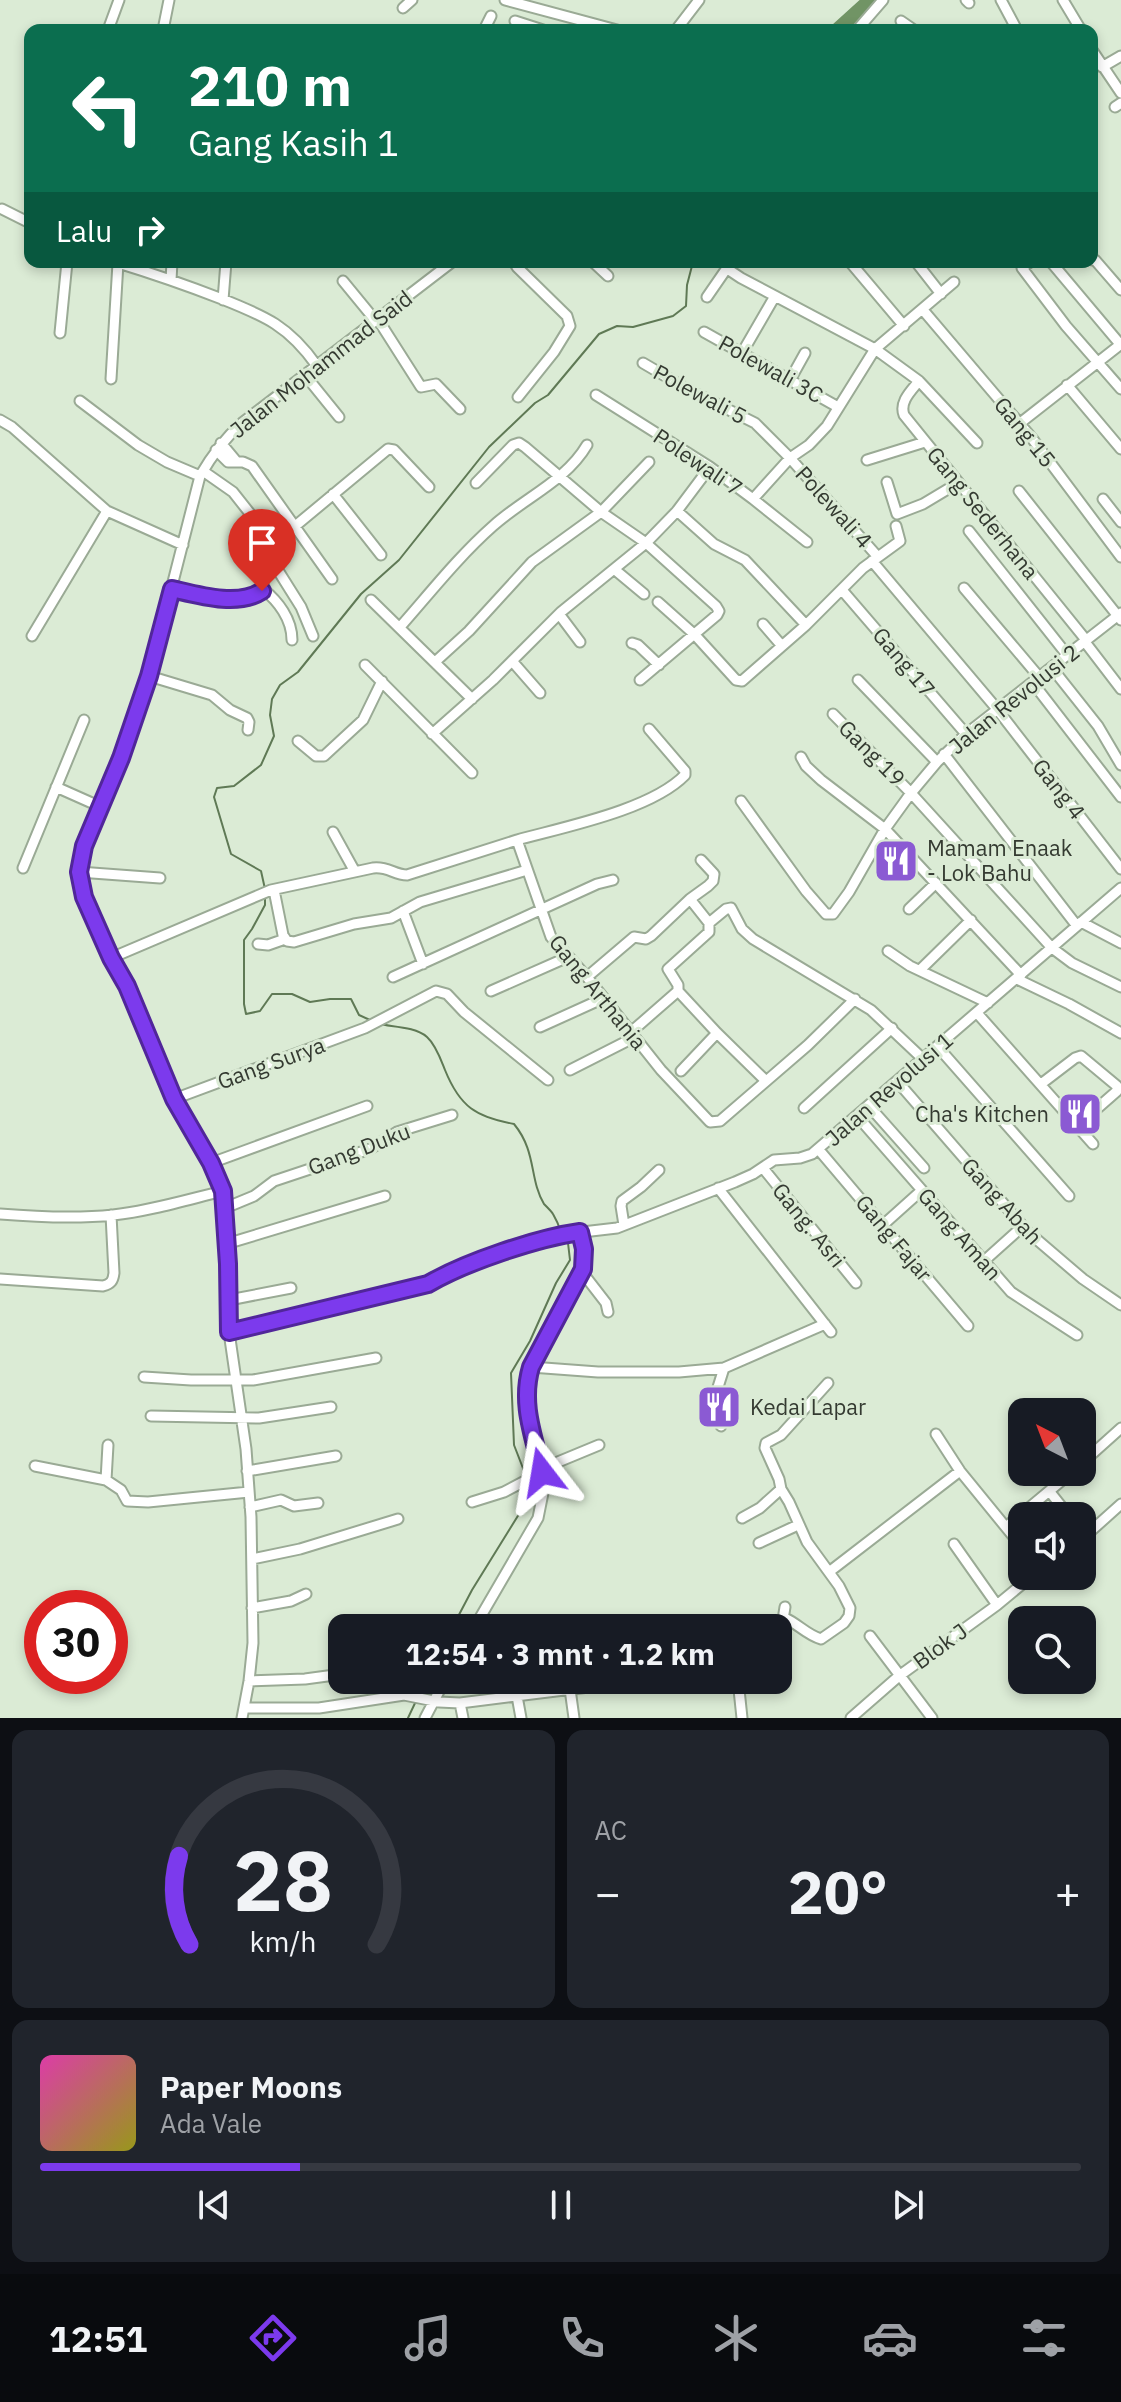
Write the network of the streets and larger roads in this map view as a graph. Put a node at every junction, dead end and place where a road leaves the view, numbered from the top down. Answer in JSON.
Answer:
{"nodes":[{"id":1,"x":119,"y":0,"type":"edge"},
{"id":2,"x":169,"y":0,"type":"edge"},
{"id":3,"x":412,"y":0,"type":"edge"},
{"id":4,"x":505,"y":0,"type":"edge"},
{"id":5,"x":699,"y":0,"type":"edge"},
{"id":6,"x":883,"y":0,"type":"edge"},
{"id":7,"x":1001,"y":0,"type":"edge"},
{"id":8,"x":1063,"y":0,"type":"edge"},
{"id":9,"x":403,"y":8,"type":"dead end"},
{"id":10,"x":491,"y":16,"type":"dead end"},
{"id":11,"x":515,"y":21,"type":"dead end"},
{"id":12,"x":901,"y":21,"type":"dead end"},
{"id":13,"x":110,"y":24,"type":"edge"},
{"id":14,"x":164,"y":24,"type":"edge"},
{"id":15,"x":487,"y":24,"type":"edge"},
{"id":16,"x":524,"y":24,"type":"edge"},
{"id":17,"x":595,"y":24,"type":"edge"},
{"id":18,"x":681,"y":24,"type":"edge"},
{"id":19,"x":862,"y":24,"type":"edge"},
{"id":20,"x":905,"y":24,"type":"edge"},
{"id":21,"x":1014,"y":24,"type":"edge"},
{"id":22,"x":1077,"y":24,"type":"edge"},
{"id":23,"x":1121,"y":56,"type":"edge"},
{"id":24,"x":1098,"y":60,"type":"edge"},
{"id":25,"x":1102,"y":67,"type":"junction"},
{"id":26,"x":1121,"y":93,"type":"edge"},
{"id":27,"x":2,"y":209,"type":"dead end"},
{"id":28,"x":24,"y":220,"type":"edge"},
{"id":29,"x":1098,"y":263,"type":"edge"},
{"id":30,"x":66,"y":268,"type":"edge"},
{"id":31,"x":116,"y":268,"type":"edge"},
{"id":32,"x":134,"y":268,"type":"edge"},
{"id":33,"x":172,"y":268,"type":"edge"},
{"id":34,"x":226,"y":268,"type":"edge"},
{"id":35,"x":444,"y":268,"type":"edge"},
{"id":36,"x":520,"y":268,"type":"edge"},
{"id":37,"x":599,"y":268,"type":"edge"},
{"id":38,"x":723,"y":268,"type":"edge"},
{"id":39,"x":730,"y":268,"type":"edge"},
{"id":40,"x":855,"y":268,"type":"edge"},
{"id":41,"x":921,"y":268,"type":"edge"},
{"id":42,"x":1026,"y":268,"type":"edge"},
{"id":43,"x":1056,"y":268,"type":"edge"},
{"id":44,"x":608,"y":276,"type":"dead end"},
{"id":45,"x":171,"y":280,"type":"junction"},
{"id":46,"x":343,"y":281,"type":"dead end"},
{"id":47,"x":954,"y":282,"type":"dead end"},
{"id":48,"x":1121,"y":290,"type":"edge"},
{"id":49,"x":941,"y":294,"type":"junction"},
{"id":50,"x":775,"y":296,"type":"junction"},
{"id":51,"x":707,"y":297,"type":"dead end"},
{"id":52,"x":223,"y":300,"type":"junction"},
{"id":53,"x":923,"y":310,"type":"junction"},
{"id":54,"x":376,"y":319,"type":"junction"},
{"id":55,"x":904,"y":326,"type":"junction"},
{"id":56,"x":704,"y":332,"type":"dead end"},
{"id":57,"x":60,"y":333,"type":"dead end"},
{"id":58,"x":1121,"y":344,"type":"edge"},
{"id":59,"x":875,"y":349,"type":"junction"},
{"id":60,"x":742,"y":353,"type":"junction"},
{"id":61,"x":805,"y":353,"type":"dead end"},
{"id":62,"x":1098,"y":362,"type":"junction"},
{"id":63,"x":643,"y":363,"type":"dead end"},
{"id":64,"x":317,"y":366,"type":"junction"},
{"id":65,"x":305,"y":375,"type":"junction"},
{"id":66,"x":111,"y":379,"type":"dead end"},
{"id":67,"x":790,"y":380,"type":"junction"},
{"id":68,"x":919,"y":381,"type":"junction"},
{"id":69,"x":1067,"y":385,"type":"junction"},
{"id":70,"x":1121,"y":389,"type":"edge"},
{"id":71,"x":596,"y":395,"type":"dead end"},
{"id":72,"x":518,"y":397,"type":"dead end"},
{"id":73,"x":80,"y":401,"type":"dead end"},
{"id":74,"x":838,"y":407,"type":"junction"},
{"id":75,"x":460,"y":409,"type":"dead end"},
{"id":76,"x":339,"y":417,"type":"dead end"},
{"id":77,"x":0,"y":420,"type":"edge"},
{"id":78,"x":1019,"y":424,"type":"junction"},
{"id":79,"x":925,"y":442,"type":"junction"},
{"id":80,"x":977,"y":443,"type":"dead end"},
{"id":81,"x":587,"y":445,"type":"dead end"},
{"id":82,"x":218,"y":446,"type":"junction"},
{"id":83,"x":1121,"y":449,"type":"edge"},
{"id":84,"x":790,"y":458,"type":"junction"},
{"id":85,"x":867,"y":460,"type":"dead end"},
{"id":86,"x":649,"y":462,"type":"dead end"},
{"id":87,"x":710,"y":467,"type":"junction"},
{"id":88,"x":202,"y":474,"type":"junction"},
{"id":89,"x":558,"y":477,"type":"junction"},
{"id":90,"x":887,"y":482,"type":"dead end"},
{"id":91,"x":476,"y":483,"type":"dead end"},
{"id":92,"x":958,"y":483,"type":"junction"},
{"id":93,"x":429,"y":487,"type":"dead end"},
{"id":94,"x":1019,"y":491,"type":"dead end"},
{"id":95,"x":333,"y":494,"type":"junction"},
{"id":96,"x":753,"y":499,"type":"junction"},
{"id":97,"x":1103,"y":499,"type":"dead end"},
{"id":98,"x":107,"y":511,"type":"junction"},
{"id":99,"x":677,"y":511,"type":"junction"},
{"id":100,"x":601,"y":512,"type":"junction"},
{"id":101,"x":1121,"y":522,"type":"edge"},
{"id":102,"x":896,"y":526,"type":"dead end"},
{"id":103,"x":294,"y":527,"type":"junction"},
{"id":104,"x":969,"y":531,"type":"dead end"},
{"id":105,"x":807,"y":542,"type":"dead end"},
{"id":106,"x":646,"y":543,"type":"junction"},
{"id":107,"x":183,"y":545,"type":"junction"},
{"id":108,"x":381,"y":555,"type":"dead end"},
{"id":109,"x":1121,"y":557,"type":"edge"},
{"id":110,"x":875,"y":559,"type":"junction"},
{"id":111,"x":277,"y":563,"type":"junction"},
{"id":112,"x":614,"y":569,"type":"junction"},
{"id":113,"x":332,"y":579,"type":"dead end"},
{"id":114,"x":964,"y":588,"type":"dead end"},
{"id":115,"x":172,"y":589,"type":"junction"},
{"id":116,"x":263,"y":589,"type":"junction"},
{"id":117,"x":842,"y":590,"type":"junction"},
{"id":118,"x":644,"y":594,"type":"dead end"},
{"id":119,"x":371,"y":600,"type":"dead end"},
{"id":120,"x":658,"y":602,"type":"dead end"},
{"id":121,"x":559,"y":614,"type":"junction"},
{"id":122,"x":1120,"y":616,"type":"edge"},
{"id":123,"x":763,"y":624,"type":"dead end"},
{"id":124,"x":806,"y":625,"type":"junction"},
{"id":125,"x":400,"y":627,"type":"junction"},
{"id":126,"x":695,"y":635,"type":"junction"},
{"id":127,"x":32,"y":636,"type":"dead end"},
{"id":128,"x":313,"y":636,"type":"dead end"},
{"id":129,"x":292,"y":640,"type":"dead end"},
{"id":130,"x":1086,"y":641,"type":"junction"},
{"id":131,"x":580,"y":642,"type":"dead end"},
{"id":132,"x":632,"y":643,"type":"dead end"},
{"id":133,"x":782,"y":646,"type":"junction"},
{"id":134,"x":1068,"y":656,"type":"junction"},
{"id":135,"x":512,"y":661,"type":"junction"},
{"id":136,"x":435,"y":662,"type":"junction"},
{"id":137,"x":365,"y":665,"type":"dead end"},
{"id":138,"x":659,"y":665,"type":"junction"},
{"id":139,"x":1052,"y":668,"type":"junction"},
{"id":140,"x":149,"y":676,"type":"junction"},
{"id":141,"x":640,"y":680,"type":"dead end"},
{"id":142,"x":858,"y":680,"type":"dead end"},
{"id":143,"x":1036,"y":680,"type":"junction"},
{"id":144,"x":382,"y":681,"type":"junction"},
{"id":145,"x":1121,"y":689,"type":"edge"},
{"id":146,"x":540,"y":693,"type":"dead end"},
{"id":147,"x":472,"y":699,"type":"junction"},
{"id":148,"x":997,"y":709,"type":"junction"},
{"id":149,"x":833,"y":714,"type":"dead end"},
{"id":150,"x":84,"y":720,"type":"dead end"},
{"id":151,"x":649,"y":729,"type":"dead end"},
{"id":152,"x":248,"y":730,"type":"dead end"},
{"id":153,"x":432,"y":734,"type":"junction"},
{"id":154,"x":966,"y":734,"type":"junction"},
{"id":155,"x":298,"y":741,"type":"dead end"},
{"id":156,"x":801,"y":757,"type":"dead end"},
{"id":157,"x":941,"y":758,"type":"junction"},
{"id":158,"x":1121,"y":765,"type":"edge"},
{"id":159,"x":472,"y":773,"type":"dead end"},
{"id":160,"x":56,"y":787,"type":"junction"},
{"id":161,"x":911,"y":793,"type":"junction"},
{"id":162,"x":1121,"y":797,"type":"edge"},
{"id":163,"x":741,"y":801,"type":"dead end"},
{"id":164,"x":101,"y":807,"type":"junction"},
{"id":165,"x":885,"y":829,"type":"junction"},
{"id":166,"x":333,"y":832,"type":"dead end"},
{"id":167,"x":517,"y":840,"type":"junction"},
{"id":168,"x":701,"y":860,"type":"dead end"},
{"id":169,"x":23,"y":868,"type":"dead end"},
{"id":170,"x":1121,"y":869,"type":"edge"},
{"id":171,"x":354,"y":870,"type":"junction"},
{"id":172,"x":527,"y":870,"type":"junction"},
{"id":173,"x":79,"y":872,"type":"junction"},
{"id":174,"x":160,"y":878,"type":"dead end"},
{"id":175,"x":613,"y":880,"type":"dead end"},
{"id":176,"x":936,"y":883,"type":"junction"},
{"id":177,"x":1121,"y":888,"type":"edge"},
{"id":178,"x":273,"y":890,"type":"junction"},
{"id":179,"x":1117,"y":897,"type":"edge"},
{"id":180,"x":690,"y":899,"type":"junction"},
{"id":181,"x":909,"y":909,"type":"dead end"},
{"id":182,"x":540,"y":910,"type":"junction"},
{"id":183,"x":403,"y":911,"type":"junction"},
{"id":184,"x":971,"y":920,"type":"junction"},
{"id":185,"x":709,"y":923,"type":"junction"},
{"id":186,"x":1079,"y":924,"type":"junction"},
{"id":187,"x":285,"y":939,"type":"junction"},
{"id":188,"x":1121,"y":943,"type":"edge"},
{"id":189,"x":258,"y":944,"type":"dead end"},
{"id":190,"x":1052,"y":948,"type":"junction"},
{"id":191,"x":888,"y":951,"type":"dead end"},
{"id":192,"x":568,"y":957,"type":"junction"},
{"id":193,"x":111,"y":958,"type":"junction"},
{"id":194,"x":423,"y":964,"type":"junction"},
{"id":195,"x":920,"y":970,"type":"junction"},
{"id":196,"x":393,"y":977,"type":"dead end"},
{"id":197,"x":587,"y":977,"type":"junction"},
{"id":198,"x":1019,"y":977,"type":"junction"},
{"id":199,"x":1121,"y":987,"type":"edge"},
{"id":200,"x":491,"y":991,"type":"dead end"},
{"id":201,"x":678,"y":991,"type":"junction"},
{"id":202,"x":604,"y":998,"type":"junction"},
{"id":203,"x":855,"y":999,"type":"junction"},
{"id":204,"x":988,"y":1003,"type":"junction"},
{"id":205,"x":977,"y":1013,"type":"junction"},
{"id":206,"x":540,"y":1027,"type":"dead end"},
{"id":207,"x":892,"y":1028,"type":"junction"},
{"id":208,"x":717,"y":1033,"type":"junction"},
{"id":209,"x":1121,"y":1033,"type":"edge"},
{"id":210,"x":633,"y":1034,"type":"junction"},
{"id":211,"x":938,"y":1047,"type":"junction"},
{"id":212,"x":923,"y":1059,"type":"junction"},
{"id":213,"x":570,"y":1070,"type":"dead end"},
{"id":214,"x":681,"y":1071,"type":"dead end"},
{"id":215,"x":548,"y":1080,"type":"dead end"},
{"id":216,"x":766,"y":1081,"type":"junction"},
{"id":217,"x":897,"y":1081,"type":"junction"},
{"id":218,"x":1041,"y":1084,"type":"junction"},
{"id":219,"x":174,"y":1099,"type":"junction"},
{"id":220,"x":367,"y":1106,"type":"dead end"},
{"id":221,"x":869,"y":1106,"type":"junction"},
{"id":222,"x":804,"y":1108,"type":"dead end"},
{"id":223,"x":452,"y":1115,"type":"dead end"},
{"id":224,"x":858,"y":1117,"type":"junction"},
{"id":225,"x":1077,"y":1126,"type":"junction"},
{"id":226,"x":1093,"y":1144,"type":"dead end"},
{"id":227,"x":819,"y":1150,"type":"junction"},
{"id":228,"x":211,"y":1163,"type":"junction"},
{"id":229,"x":763,"y":1168,"type":"junction"},
{"id":230,"x":924,"y":1168,"type":"dead end"},
{"id":231,"x":659,"y":1170,"type":"dead end"},
{"id":232,"x":718,"y":1188,"type":"junction"},
{"id":233,"x":922,"y":1190,"type":"junction"},
{"id":234,"x":223,"y":1191,"type":"junction"},
{"id":235,"x":385,"y":1196,"type":"dead end"},
{"id":236,"x":1069,"y":1196,"type":"dead end"},
{"id":237,"x":225,"y":1208,"type":"junction"},
{"id":238,"x":0,"y":1214,"type":"edge"},
{"id":239,"x":111,"y":1215,"type":"junction"},
{"id":240,"x":624,"y":1225,"type":"junction"},
{"id":241,"x":883,"y":1225,"type":"junction"},
{"id":242,"x":1023,"y":1226,"type":"junction"},
{"id":243,"x":577,"y":1232,"type":"junction"},
{"id":244,"x":226,"y":1244,"type":"junction"},
{"id":245,"x":984,"y":1261,"type":"junction"},
{"id":246,"x":582,"y":1272,"type":"junction"},
{"id":247,"x":0,"y":1279,"type":"edge"},
{"id":248,"x":856,"y":1283,"type":"dead end"},
{"id":249,"x":291,"y":1288,"type":"dead end"},
{"id":250,"x":229,"y":1300,"type":"junction"},
{"id":251,"x":1121,"y":1305,"type":"edge"},
{"id":252,"x":608,"y":1312,"type":"dead end"},
{"id":253,"x":968,"y":1326,"type":"dead end"},
{"id":254,"x":229,"y":1332,"type":"junction"},
{"id":255,"x":1077,"y":1335,"type":"dead end"},
{"id":256,"x":376,"y":1358,"type":"dead end"},
{"id":257,"x":531,"y":1367,"type":"junction"},
{"id":258,"x":724,"y":1368,"type":"junction"},
{"id":259,"x":144,"y":1377,"type":"dead end"},
{"id":260,"x":237,"y":1381,"type":"junction"},
{"id":261,"x":828,"y":1383,"type":"dead end"},
{"id":262,"x":331,"y":1407,"type":"dead end"},
{"id":263,"x":151,"y":1416,"type":"dead end"},
{"id":264,"x":241,"y":1419,"type":"junction"},
{"id":265,"x":721,"y":1426,"type":"dead end"},
{"id":266,"x":1121,"y":1428,"type":"edge"},
{"id":267,"x":936,"y":1434,"type":"dead end"},
{"id":268,"x":108,"y":1445,"type":"dead end"},
{"id":269,"x":599,"y":1445,"type":"dead end"},
{"id":270,"x":1096,"y":1449,"type":"edge"},
{"id":271,"x":336,"y":1456,"type":"dead end"},
{"id":272,"x":35,"y":1466,"type":"dead end"},
{"id":273,"x":247,"y":1471,"type":"junction"},
{"id":274,"x":960,"y":1471,"type":"junction"},
{"id":275,"x":535,"y":1474,"type":"junction"},
{"id":276,"x":106,"y":1480,"type":"junction"},
{"id":277,"x":1057,"y":1486,"type":"edge"},
{"id":278,"x":781,"y":1489,"type":"junction"},
{"id":279,"x":249,"y":1492,"type":"junction"},
{"id":280,"x":1050,"y":1492,"type":"junction"},
{"id":281,"x":472,"y":1502,"type":"dead end"},
{"id":282,"x":1058,"y":1502,"type":"edge"},
{"id":283,"x":318,"y":1503,"type":"dead end"},
{"id":284,"x":1121,"y":1504,"type":"edge"},
{"id":285,"x":250,"y":1507,"type":"junction"},
{"id":286,"x":742,"y":1518,"type":"dead end"},
{"id":287,"x":398,"y":1519,"type":"dead end"},
{"id":288,"x":798,"y":1525,"type":"junction"},
{"id":289,"x":1096,"y":1525,"type":"edge"},
{"id":290,"x":1006,"y":1527,"type":"junction"},
{"id":291,"x":1008,"y":1530,"type":"edge"},
{"id":292,"x":759,"y":1543,"type":"dead end"},
{"id":293,"x":954,"y":1544,"type":"dead end"},
{"id":294,"x":252,"y":1559,"type":"junction"},
{"id":295,"x":829,"y":1572,"type":"junction"},
{"id":296,"x":1015,"y":1590,"type":"edge"},
{"id":297,"x":306,"y":1594,"type":"dead end"},
{"id":298,"x":997,"y":1605,"type":"junction"},
{"id":299,"x":785,"y":1607,"type":"dead end"},
{"id":300,"x":252,"y":1608,"type":"junction"},
{"id":301,"x":482,"y":1614,"type":"edge"},
{"id":302,"x":785,"y":1614,"type":"edge"},
{"id":303,"x":792,"y":1622,"type":"edge"},
{"id":304,"x":870,"y":1636,"type":"dead end"},
{"id":305,"x":328,"y":1676,"type":"edge"},
{"id":306,"x":899,"y":1676,"type":"junction"},
{"id":307,"x":249,"y":1681,"type":"junction"},
{"id":308,"x":434,"y":1694,"type":"edge"},
{"id":309,"x":532,"y":1694,"type":"edge"},
{"id":310,"x":571,"y":1694,"type":"edge"},
{"id":311,"x":739,"y":1694,"type":"edge"},
{"id":312,"x":517,"y":1696,"type":"junction"},
{"id":313,"x":429,"y":1700,"type":"junction"},
{"id":314,"x":460,"y":1703,"type":"junction"},
{"id":315,"x":243,"y":1713,"type":"edge"},
{"id":316,"x":425,"y":1718,"type":"edge"},
{"id":317,"x":463,"y":1718,"type":"edge"},
{"id":318,"x":521,"y":1718,"type":"edge"},
{"id":319,"x":574,"y":1718,"type":"edge"},
{"id":320,"x":742,"y":1718,"type":"edge"},
{"id":321,"x":851,"y":1718,"type":"edge"},
{"id":322,"x":932,"y":1718,"type":"edge"}],
"edges":[{"from":1,"to":13,"type":"street"},
{"from":2,"to":14,"type":"street"},
{"from":3,"to":9,"type":"street"},
{"from":4,"to":17,"type":"street"},
{"from":5,"to":18,"type":"street"},
{"from":6,"to":19,"type":"street"},
{"from":7,"to":21,"type":"street"},
{"from":8,"to":22,"type":"street"},
{"from":10,"to":15,"type":"street"},
{"from":11,"to":16,"type":"street"},
{"from":12,"to":20,"type":"street"},
{"from":23,"to":25,"type":"street"},
{"from":24,"to":25,"type":"street"},
{"from":25,"to":26,"type":"street"},
{"from":27,"to":28,"type":"street"},
{"from":29,"to":48,"type":"street"},
{"from":30,"to":57,"type":"street"},
{"from":31,"to":66,"type":"street"},
{"from":32,"to":45,"type":"street"},
{"from":33,"to":45,"type":"street"},
{"from":34,"to":52,"type":"street"},
{"from":35,"to":54,"type":"street","name":"Jalan Mohammad Said"},
{"from":36,"to":72,"type":"street"},
{"from":37,"to":44,"type":"street"},
{"from":38,"to":51,"type":"street"},
{"from":39,"to":50,"type":"street"},
{"from":40,"to":55,"type":"street"},
{"from":41,"to":49,"type":"street"},
{"from":42,"to":62,"type":"street"},
{"from":43,"to":58,"type":"street"},
{"from":45,"to":52,"type":"street"},
{"from":46,"to":54,"type":"street"},
{"from":47,"to":49,"type":"street","name":"Polewali 7"},
{"from":49,"to":53,"type":"street","name":"Polewali 7"},
{"from":50,"to":59,"type":"street"},
{"from":50,"to":60,"type":"street"},
{"from":52,"to":64,"type":"street"},
{"from":53,"to":55,"type":"street","name":"Polewali 7"},
{"from":53,"to":78,"type":"street","name":"Gang 15"},
{"from":54,"to":64,"type":"street","name":"Jalan Mohammad Said"},
{"from":54,"to":75,"type":"street"},
{"from":55,"to":59,"type":"street","name":"Polewali 7"},
{"from":56,"to":60,"type":"street","name":"Polewali 3C"},
{"from":58,"to":62,"type":"street"},
{"from":59,"to":68,"type":"street"},
{"from":59,"to":74,"type":"street","name":"Polewali 7"},
{"from":60,"to":67,"type":"street","name":"Polewali 3C"},
{"from":61,"to":67,"type":"street"},
{"from":62,"to":69,"type":"street"},
{"from":62,"to":70,"type":"street"},
{"from":63,"to":84,"type":"street","name":"Polewali 5"},
{"from":64,"to":65,"type":"street","name":"Jalan Mohammad Said"},
{"from":65,"to":76,"type":"street"},
{"from":65,"to":82,"type":"street","name":"Jalan Mohammad Said"},
{"from":67,"to":74,"type":"street","name":"Polewali 3C"},
{"from":68,"to":79,"type":"street","name":"Gang Sederhana"},
{"from":68,"to":80,"type":"street"},
{"from":69,"to":78,"type":"street"},
{"from":69,"to":83,"type":"street"},
{"from":71,"to":87,"type":"street","name":"Polewali 7"},
{"from":73,"to":88,"type":"street"},
{"from":74,"to":84,"type":"street","name":"Polewali 7"},
{"from":77,"to":98,"type":"street"},
{"from":78,"to":109,"type":"street","name":"Gang 15"},
{"from":79,"to":85,"type":"street"},
{"from":79,"to":92,"type":"street","name":"Gang Sederhana"},
{"from":81,"to":89,"type":"street"},
{"from":82,"to":88,"type":"street","name":"Jalan Mohammad Said"},
{"from":82,"to":103,"type":"street"},
{"from":84,"to":96,"type":"street","name":"Polewali 7"},
{"from":84,"to":110,"type":"street","name":"Polewali 4"},
{"from":86,"to":100,"type":"street"},
{"from":87,"to":96,"type":"street","name":"Polewali 7"},
{"from":87,"to":99,"type":"street"},
{"from":88,"to":107,"type":"street","name":"Jalan Mohammad Said"},
{"from":88,"to":111,"type":"street"},
{"from":89,"to":91,"type":"street"},
{"from":89,"to":100,"type":"street"},
{"from":89,"to":125,"type":"street"},
{"from":90,"to":92,"type":"street"},
{"from":92,"to":130,"type":"street","name":"Gang Sederhana"},
{"from":93,"to":95,"type":"street"},
{"from":94,"to":122,"type":"street"},
{"from":95,"to":103,"type":"street"},
{"from":95,"to":108,"type":"street"},
{"from":96,"to":105,"type":"street"},
{"from":97,"to":101,"type":"street"},
{"from":98,"to":107,"type":"street"},
{"from":98,"to":127,"type":"street"},
{"from":99,"to":106,"type":"street"},
{"from":99,"to":124,"type":"street"},
{"from":100,"to":106,"type":"street"},
{"from":100,"to":136,"type":"street"},
{"from":102,"to":110,"type":"street"},
{"from":103,"to":113,"type":"street"},
{"from":104,"to":134,"type":"street"},
{"from":106,"to":112,"type":"street"},
{"from":106,"to":126,"type":"street"},
{"from":107,"to":115,"type":"street","name":"Jalan Mohammad Said"},
{"from":110,"to":117,"type":"street"},
{"from":110,"to":148,"type":"street","name":"Polewali 4"},
{"from":111,"to":116,"type":"street"},
{"from":111,"to":128,"type":"street"},
{"from":112,"to":118,"type":"street"},
{"from":112,"to":121,"type":"street"},
{"from":114,"to":143,"type":"street"},
{"from":115,"to":116,"type":"street"},
{"from":115,"to":140,"type":"street","name":"Jalan Mohammad Said"},
{"from":116,"to":129,"type":"street"},
{"from":117,"to":124,"type":"street"},
{"from":117,"to":154,"type":"street","name":"Gang 17"},
{"from":119,"to":125,"type":"street"},
{"from":120,"to":126,"type":"street"},
{"from":121,"to":131,"type":"street"},
{"from":121,"to":135,"type":"street"},
{"from":122,"to":130,"type":"street","name":"Jalan Revolusi 2"},
{"from":123,"to":133,"type":"street"},
{"from":124,"to":133,"type":"street"},
{"from":125,"to":136,"type":"street"},
{"from":126,"to":133,"type":"street"},
{"from":126,"to":138,"type":"street"},
{"from":130,"to":134,"type":"street","name":"Jalan Revolusi 2"},
{"from":130,"to":145,"type":"street","name":"Gang Sederhana"},
{"from":132,"to":138,"type":"street"},
{"from":134,"to":139,"type":"street","name":"Jalan Revolusi 2"},
{"from":135,"to":146,"type":"street"},
{"from":135,"to":147,"type":"street"},
{"from":136,"to":147,"type":"street"},
{"from":137,"to":144,"type":"street"},
{"from":138,"to":141,"type":"street"},
{"from":139,"to":143,"type":"street","name":"Jalan Revolusi 2"},
{"from":139,"to":158,"type":"street"},
{"from":140,"to":152,"type":"street"},
{"from":140,"to":164,"type":"street","name":"Jalan Mohammad Said"},
{"from":142,"to":157,"type":"street"},
{"from":143,"to":148,"type":"street","name":"Jalan Revolusi 2"},
{"from":143,"to":162,"type":"street"},
{"from":144,"to":153,"type":"street"},
{"from":144,"to":155,"type":"street"},
{"from":147,"to":153,"type":"street"},
{"from":148,"to":154,"type":"street","name":"Jalan Revolusi 2"},
{"from":148,"to":170,"type":"street","name":"Gang 4"},
{"from":149,"to":161,"type":"street","name":"Gang 19"},
{"from":150,"to":160,"type":"street"},
{"from":151,"to":167,"type":"street"},
{"from":153,"to":159,"type":"street"},
{"from":154,"to":157,"type":"street","name":"Jalan Revolusi 2"},
{"from":156,"to":165,"type":"street"},
{"from":157,"to":161,"type":"street","name":"Jalan Revolusi 2"},
{"from":157,"to":186,"type":"street"},
{"from":160,"to":164,"type":"street"},
{"from":160,"to":169,"type":"street"},
{"from":161,"to":165,"type":"street","name":"Jalan Revolusi 2"},
{"from":161,"to":190,"type":"street","name":"Gang 19"},
{"from":163,"to":165,"type":"street","name":"Jalan Revolusi 2"},
{"from":164,"to":173,"type":"street","name":"Jalan Mohammad Said"},
{"from":165,"to":176,"type":"street"},
{"from":166,"to":171,"type":"street"},
{"from":167,"to":171,"type":"street"},
{"from":167,"to":172,"type":"street","name":"Gang Arthania"},
{"from":168,"to":180,"type":"street"},
{"from":171,"to":178,"type":"street"},
{"from":172,"to":182,"type":"street","name":"Gang Arthania"},
{"from":172,"to":183,"type":"street"},
{"from":173,"to":174,"type":"street"},
{"from":173,"to":193,"type":"street"},
{"from":175,"to":182,"type":"street"},
{"from":176,"to":181,"type":"street"},
{"from":176,"to":184,"type":"street"},
{"from":177,"to":179,"type":"street","name":"Jalan Revolusi 1"},
{"from":178,"to":187,"type":"street"},
{"from":178,"to":193,"type":"street"},
{"from":179,"to":186,"type":"street","name":"Jalan Revolusi 1"},
{"from":180,"to":185,"type":"street"},
{"from":180,"to":197,"type":"street"},
{"from":182,"to":192,"type":"street","name":"Gang Arthania"},
{"from":182,"to":194,"type":"street"},
{"from":183,"to":187,"type":"street"},
{"from":183,"to":194,"type":"street"},
{"from":184,"to":195,"type":"street"},
{"from":184,"to":198,"type":"street"},
{"from":185,"to":201,"type":"street"},
{"from":185,"to":203,"type":"street"},
{"from":186,"to":188,"type":"street"},
{"from":186,"to":190,"type":"street","name":"Jalan Revolusi 1"},
{"from":187,"to":189,"type":"street"},
{"from":190,"to":198,"type":"street","name":"Jalan Revolusi 1"},
{"from":190,"to":199,"type":"street","name":"Gang 19"},
{"from":191,"to":195,"type":"street"},
{"from":192,"to":197,"type":"street","name":"Gang Arthania"},
{"from":192,"to":200,"type":"street"},
{"from":193,"to":219,"type":"street"},
{"from":194,"to":196,"type":"street"},
{"from":195,"to":204,"type":"street"},
{"from":197,"to":202,"type":"street","name":"Gang Arthania"},
{"from":198,"to":204,"type":"street","name":"Jalan Revolusi 1"},
{"from":198,"to":209,"type":"street"},
{"from":201,"to":208,"type":"street"},
{"from":201,"to":210,"type":"street"},
{"from":202,"to":206,"type":"street"},
{"from":202,"to":210,"type":"street","name":"Gang Arthania"},
{"from":203,"to":207,"type":"street"},
{"from":203,"to":216,"type":"street","name":"Gang Arthania"},
{"from":204,"to":205,"type":"street","name":"Jalan Revolusi 1"},
{"from":205,"to":211,"type":"street","name":"Jalan Revolusi 1"},
{"from":205,"to":218,"type":"street"},
{"from":207,"to":212,"type":"street"},
{"from":207,"to":222,"type":"street"},
{"from":208,"to":214,"type":"street"},
{"from":208,"to":216,"type":"street"},
{"from":210,"to":213,"type":"street"},
{"from":210,"to":216,"type":"street","name":"Gang Arthania"},
{"from":211,"to":212,"type":"street","name":"Jalan Revolusi 1"},
{"from":211,"to":236,"type":"street"},
{"from":212,"to":217,"type":"street","name":"Jalan Revolusi 1"},
{"from":215,"to":219,"type":"street","name":"Gang Surya"},
{"from":217,"to":221,"type":"street","name":"Jalan Revolusi 1"},
{"from":217,"to":242,"type":"street","name":"Gang Abah"},
{"from":218,"to":225,"type":"street"},
{"from":218,"to":225,"type":"street"},
{"from":219,"to":228,"type":"street"},
{"from":220,"to":228,"type":"street"},
{"from":221,"to":224,"type":"street","name":"Jalan Revolusi 1"},
{"from":221,"to":230,"type":"street"},
{"from":223,"to":237,"type":"street","name":"Gang Duku"},
{"from":224,"to":227,"type":"street","name":"Jalan Revolusi 1"},
{"from":224,"to":233,"type":"street","name":"Gang Aman"},
{"from":225,"to":226,"type":"street"},
{"from":227,"to":229,"type":"street","name":"Jalan Revolusi 1"},
{"from":227,"to":241,"type":"street","name":"Gang Fajar"},
{"from":228,"to":234,"type":"street"},
{"from":229,"to":232,"type":"street","name":"Jalan Revolusi 1"},
{"from":229,"to":248,"type":"street","name":"Gang. Asri"},
{"from":231,"to":240,"type":"street"},
{"from":232,"to":240,"type":"street","name":"Jalan Revolusi 1"},
{"from":232,"to":258,"type":"street"},
{"from":233,"to":241,"type":"street"},
{"from":233,"to":245,"type":"street","name":"Gang Aman"},
{"from":234,"to":237,"type":"street"},
{"from":234,"to":239,"type":"street"},
{"from":235,"to":244,"type":"street"},
{"from":237,"to":244,"type":"street"},
{"from":238,"to":239,"type":"street"},
{"from":239,"to":247,"type":"street"},
{"from":240,"to":243,"type":"street","name":"Jalan Revolusi 1"},
{"from":241,"to":253,"type":"street","name":"Gang Fajar"},
{"from":242,"to":245,"type":"street"},
{"from":242,"to":251,"type":"street","name":"Gang Abah"},
{"from":243,"to":246,"type":"street"},
{"from":243,"to":254,"type":"street","name":"Jalan Revolusi 1"},
{"from":244,"to":250,"type":"street"},
{"from":245,"to":255,"type":"street","name":"Gang Aman"},
{"from":246,"to":252,"type":"street"},
{"from":246,"to":257,"type":"street"},
{"from":249,"to":250,"type":"street"},
{"from":250,"to":254,"type":"street"},
{"from":254,"to":260,"type":"street"},
{"from":256,"to":260,"type":"street"},
{"from":257,"to":258,"type":"street"},
{"from":257,"to":275,"type":"street"},
{"from":258,"to":265,"type":"street"},
{"from":259,"to":260,"type":"street"},
{"from":260,"to":264,"type":"street"},
{"from":261,"to":278,"type":"street"},
{"from":262,"to":264,"type":"street"},
{"from":263,"to":264,"type":"street"},
{"from":264,"to":273,"type":"street"},
{"from":266,"to":270,"type":"street"},
{"from":267,"to":274,"type":"street"},
{"from":268,"to":276,"type":"street"},
{"from":269,"to":275,"type":"street"},
{"from":271,"to":273,"type":"street"},
{"from":272,"to":276,"type":"street"},
{"from":273,"to":279,"type":"street"},
{"from":274,"to":290,"type":"street"},
{"from":274,"to":295,"type":"street"},
{"from":275,"to":281,"type":"street"},
{"from":275,"to":301,"type":"street"},
{"from":276,"to":279,"type":"street"},
{"from":277,"to":280,"type":"street"},
{"from":278,"to":286,"type":"street"},
{"from":278,"to":288,"type":"street"},
{"from":279,"to":285,"type":"street"},
{"from":280,"to":282,"type":"street"},
{"from":280,"to":290,"type":"street"},
{"from":283,"to":285,"type":"street"},
{"from":284,"to":289,"type":"street"},
{"from":285,"to":294,"type":"street"},
{"from":287,"to":294,"type":"street"},
{"from":288,"to":292,"type":"street"},
{"from":288,"to":295,"type":"street"},
{"from":290,"to":291,"type":"street"},
{"from":293,"to":298,"type":"street"},
{"from":294,"to":300,"type":"street"},
{"from":295,"to":303,"type":"street"},
{"from":296,"to":298,"type":"street","name":"Blok J"},
{"from":297,"to":300,"type":"street"},
{"from":298,"to":306,"type":"street","name":"Blok J"},
{"from":299,"to":302,"type":"street"},
{"from":300,"to":307,"type":"street"},
{"from":304,"to":306,"type":"street"},
{"from":305,"to":307,"type":"street"},
{"from":306,"to":321,"type":"street","name":"Blok J"},
{"from":306,"to":322,"type":"street"},
{"from":307,"to":315,"type":"street"},
{"from":308,"to":313,"type":"street"},
{"from":309,"to":312,"type":"street"},
{"from":310,"to":319,"type":"street"},
{"from":311,"to":320,"type":"street"},
{"from":312,"to":314,"type":"street"},
{"from":312,"to":318,"type":"street"},
{"from":313,"to":314,"type":"street"},
{"from":313,"to":315,"type":"street"},
{"from":313,"to":316,"type":"street"},
{"from":314,"to":317,"type":"street"}]}
